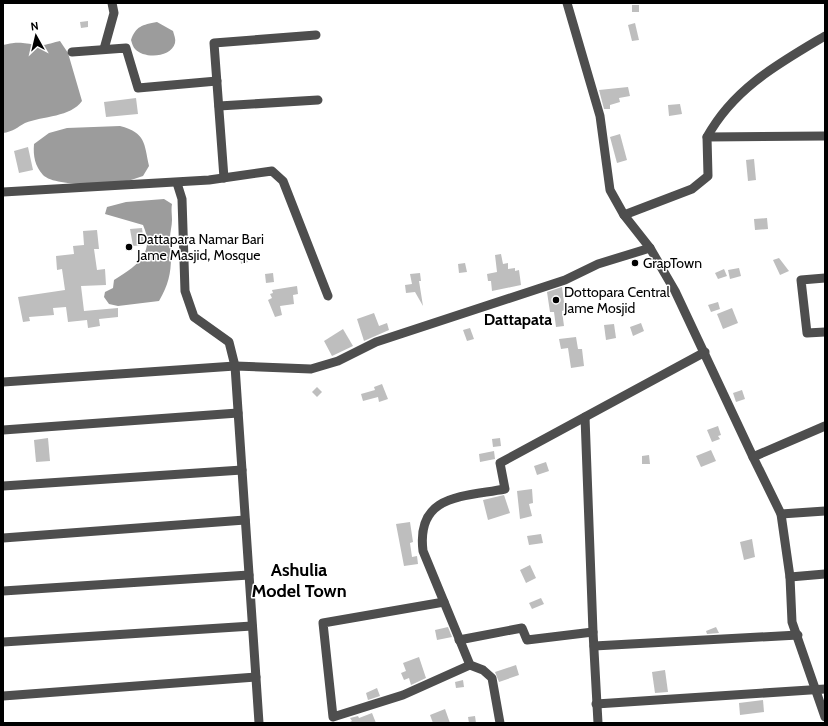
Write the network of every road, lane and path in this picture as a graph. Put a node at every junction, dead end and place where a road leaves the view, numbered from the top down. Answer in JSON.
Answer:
{"nodes":[{"id":1,"x":112,"y":3,"type":"edge"},
{"id":2,"x":567,"y":3,"type":"edge"},
{"id":3,"x":316,"y":35,"type":"dead end"},
{"id":4,"x":825,"y":36,"type":"edge"},
{"id":5,"x":104,"y":49,"type":"junction"},
{"id":6,"x":72,"y":52,"type":"dead end"},
{"id":7,"x":217,"y":81,"type":"junction"},
{"id":8,"x":318,"y":100,"type":"dead end"},
{"id":9,"x":219,"y":106,"type":"junction"},
{"id":10,"x":707,"y":136,"type":"junction"},
{"id":11,"x":825,"y":136,"type":"edge"},
{"id":12,"x":224,"y":178,"type":"junction"},
{"id":13,"x":178,"y":183,"type":"junction"},
{"id":14,"x":3,"y":192,"type":"edge"},
{"id":15,"x":624,"y":215,"type":"junction"},
{"id":16,"x":650,"y":248,"type":"junction"},
{"id":17,"x":825,"y":278,"type":"edge"},
{"id":18,"x":328,"y":296,"type":"dead end"},
{"id":19,"x":825,"y":332,"type":"edge"},
{"id":20,"x":705,"y":352,"type":"junction"},
{"id":21,"x":235,"y":366,"type":"junction"},
{"id":22,"x":3,"y":382,"type":"edge"},
{"id":23,"x":238,"y":413,"type":"junction"},
{"id":24,"x":585,"y":417,"type":"junction"},
{"id":25,"x":825,"y":426,"type":"edge"},
{"id":26,"x":3,"y":430,"type":"edge"},
{"id":27,"x":753,"y":457,"type":"junction"},
{"id":28,"x":242,"y":470,"type":"junction"},
{"id":29,"x":3,"y":486,"type":"edge"},
{"id":30,"x":825,"y":511,"type":"edge"},
{"id":31,"x":781,"y":514,"type":"junction"},
{"id":32,"x":245,"y":520,"type":"junction"},
{"id":33,"x":3,"y":538,"type":"edge"},
{"id":34,"x":825,"y":574,"type":"edge"},
{"id":35,"x":249,"y":575,"type":"junction"},
{"id":36,"x":790,"y":577,"type":"junction"},
{"id":37,"x":3,"y":591,"type":"edge"},
{"id":38,"x":444,"y":602,"type":"junction"},
{"id":39,"x":252,"y":626,"type":"junction"},
{"id":40,"x":593,"y":632,"type":"junction"},
{"id":41,"x":798,"y":635,"type":"junction"},
{"id":42,"x":459,"y":640,"type":"junction"},
{"id":43,"x":3,"y":642,"type":"edge"},
{"id":44,"x":594,"y":646,"type":"junction"},
{"id":45,"x":470,"y":665,"type":"junction"},
{"id":46,"x":256,"y":677,"type":"junction"},
{"id":47,"x":820,"y":690,"type":"edge"},
{"id":48,"x":3,"y":696,"type":"edge"},
{"id":49,"x":596,"y":704,"type":"junction"},
{"id":50,"x":825,"y":717,"type":"edge"},
{"id":51,"x":259,"y":723,"type":"edge"},
{"id":52,"x":500,"y":723,"type":"edge"},
{"id":53,"x":598,"y":723,"type":"edge"}],
"edges":[{"from":1,"to":5,"type":"street"},
{"from":2,"to":15,"type":"street"},
{"from":3,"to":7,"type":"street"},
{"from":4,"to":10,"type":"street"},
{"from":5,"to":6,"type":"street"},
{"from":5,"to":7,"type":"street"},
{"from":7,"to":9,"type":"street"},
{"from":8,"to":9,"type":"street"},
{"from":9,"to":12,"type":"street"},
{"from":10,"to":11,"type":"street"},
{"from":10,"to":15,"type":"street"},
{"from":12,"to":13,"type":"street"},
{"from":12,"to":18,"type":"street"},
{"from":13,"to":14,"type":"street"},
{"from":13,"to":21,"type":"street"},
{"from":15,"to":16,"type":"street"},
{"from":16,"to":20,"type":"street"},
{"from":16,"to":21,"type":"street"},
{"from":17,"to":19,"type":"street"},
{"from":20,"to":24,"type":"street"},
{"from":20,"to":27,"type":"street"},
{"from":21,"to":22,"type":"street"},
{"from":21,"to":23,"type":"street"},
{"from":23,"to":26,"type":"street"},
{"from":23,"to":28,"type":"street"},
{"from":24,"to":38,"type":"street"},
{"from":24,"to":40,"type":"street"},
{"from":25,"to":27,"type":"street"},
{"from":27,"to":31,"type":"street"},
{"from":28,"to":29,"type":"street"},
{"from":28,"to":32,"type":"street"},
{"from":30,"to":31,"type":"street"},
{"from":31,"to":36,"type":"street"},
{"from":32,"to":33,"type":"street"},
{"from":32,"to":35,"type":"street"},
{"from":34,"to":36,"type":"street"},
{"from":35,"to":37,"type":"street"},
{"from":35,"to":39,"type":"street"},
{"from":36,"to":41,"type":"street"},
{"from":38,"to":42,"type":"street"},
{"from":38,"to":45,"type":"street"},
{"from":39,"to":43,"type":"street"},
{"from":39,"to":46,"type":"street"},
{"from":40,"to":42,"type":"street"},
{"from":40,"to":44,"type":"street"},
{"from":41,"to":44,"type":"street"},
{"from":41,"to":47,"type":"street"},
{"from":42,"to":45,"type":"street"},
{"from":44,"to":49,"type":"street"},
{"from":45,"to":52,"type":"street"},
{"from":46,"to":48,"type":"street"},
{"from":46,"to":51,"type":"street"},
{"from":47,"to":49,"type":"street"},
{"from":47,"to":50,"type":"street"},
{"from":49,"to":53,"type":"street"}]}
